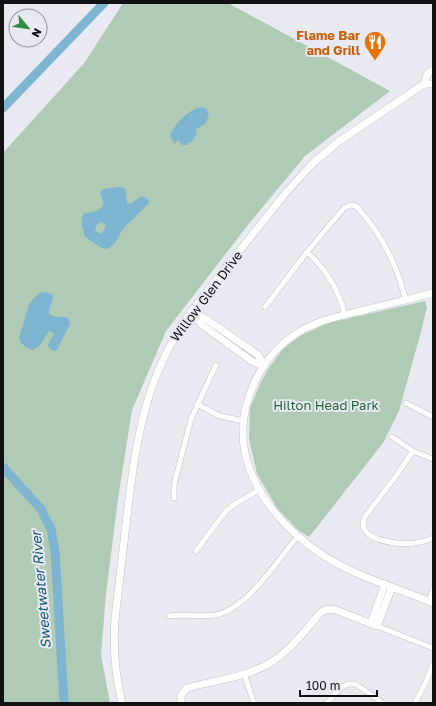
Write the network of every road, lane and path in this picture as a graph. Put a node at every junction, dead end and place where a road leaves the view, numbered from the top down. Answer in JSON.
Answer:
{"nodes":[{"id":1,"x":433,"y":70,"type":"edge"},
{"id":2,"x":424,"y":84,"type":"junction"},
{"id":3,"x":433,"y":84,"type":"edge"},
{"id":4,"x":307,"y":252,"type":"junction"},
{"id":5,"x":433,"y":293,"type":"edge"},
{"id":6,"x":406,"y":300,"type":"junction"},
{"id":7,"x":265,"y":307,"type":"dead end"},
{"id":8,"x":191,"y":312,"type":"junction"},
{"id":9,"x":345,"y":315,"type":"junction"},
{"id":10,"x":264,"y":364,"type":"junction"},
{"id":11,"x":216,"y":365,"type":"dead end"},
{"id":12,"x":406,"y":403,"type":"dead end"},
{"id":13,"x":197,"y":404,"type":"junction"},
{"id":14,"x":433,"y":409,"type":"edge"},
{"id":15,"x":431,"y":416,"type":"edge"},
{"id":16,"x":244,"y":421,"type":"junction"},
{"id":17,"x":392,"y":437,"type":"dead end"},
{"id":18,"x":413,"y":451,"type":"junction"},
{"id":19,"x":433,"y":459,"type":"edge"},
{"id":20,"x":259,"y":490,"type":"junction"},
{"id":21,"x":174,"y":498,"type":"dead end"},
{"id":22,"x":298,"y":536,"type":"junction"},
{"id":23,"x":433,"y":538,"type":"edge"},
{"id":24,"x":196,"y":551,"type":"dead end"},
{"id":25,"x":388,"y":585,"type":"junction"},
{"id":26,"x":433,"y":589,"type":"edge"},
{"id":27,"x":431,"y":603,"type":"edge"},
{"id":28,"x":168,"y":616,"type":"dead end"},
{"id":29,"x":374,"y":624,"type":"junction"},
{"id":30,"x":433,"y":648,"type":"edge"},
{"id":31,"x":433,"y":664,"type":"edge"},
{"id":32,"x":244,"y":674,"type":"junction"},
{"id":33,"x":122,"y":703,"type":"edge"},
{"id":34,"x":182,"y":703,"type":"edge"},
{"id":35,"x":254,"y":703,"type":"edge"},
{"id":36,"x":327,"y":703,"type":"edge"},
{"id":37,"x":383,"y":703,"type":"edge"},
{"id":38,"x":415,"y":703,"type":"edge"}],
"edges":[{"from":1,"to":2,"type":"street","name":"Willow Glen Drive"},
{"from":2,"to":3,"type":"street"},
{"from":2,"to":8,"type":"street","name":"Willow Glen Drive"},
{"from":4,"to":6,"type":"street"},
{"from":4,"to":7,"type":"street"},
{"from":4,"to":9,"type":"street"},
{"from":5,"to":6,"type":"street"},
{"from":6,"to":9,"type":"street"},
{"from":8,"to":10,"type":"street"},
{"from":8,"to":33,"type":"street","name":"Willow Glen Drive"},
{"from":9,"to":10,"type":"street"},
{"from":10,"to":16,"type":"street"},
{"from":11,"to":13,"type":"street"},
{"from":12,"to":15,"type":"street"},
{"from":13,"to":16,"type":"street"},
{"from":13,"to":21,"type":"street"},
{"from":14,"to":15,"type":"street"},
{"from":16,"to":20,"type":"street"},
{"from":17,"to":18,"type":"street"},
{"from":18,"to":19,"type":"street"},
{"from":18,"to":23,"type":"street"},
{"from":20,"to":22,"type":"street"},
{"from":20,"to":24,"type":"street"},
{"from":22,"to":25,"type":"street"},
{"from":22,"to":28,"type":"street"},
{"from":25,"to":27,"type":"street"},
{"from":25,"to":29,"type":"street"},
{"from":26,"to":27,"type":"street"},
{"from":29,"to":30,"type":"street"},
{"from":29,"to":32,"type":"street"},
{"from":31,"to":38,"type":"street"},
{"from":32,"to":34,"type":"street"},
{"from":32,"to":35,"type":"street"},
{"from":36,"to":37,"type":"street"}]}
